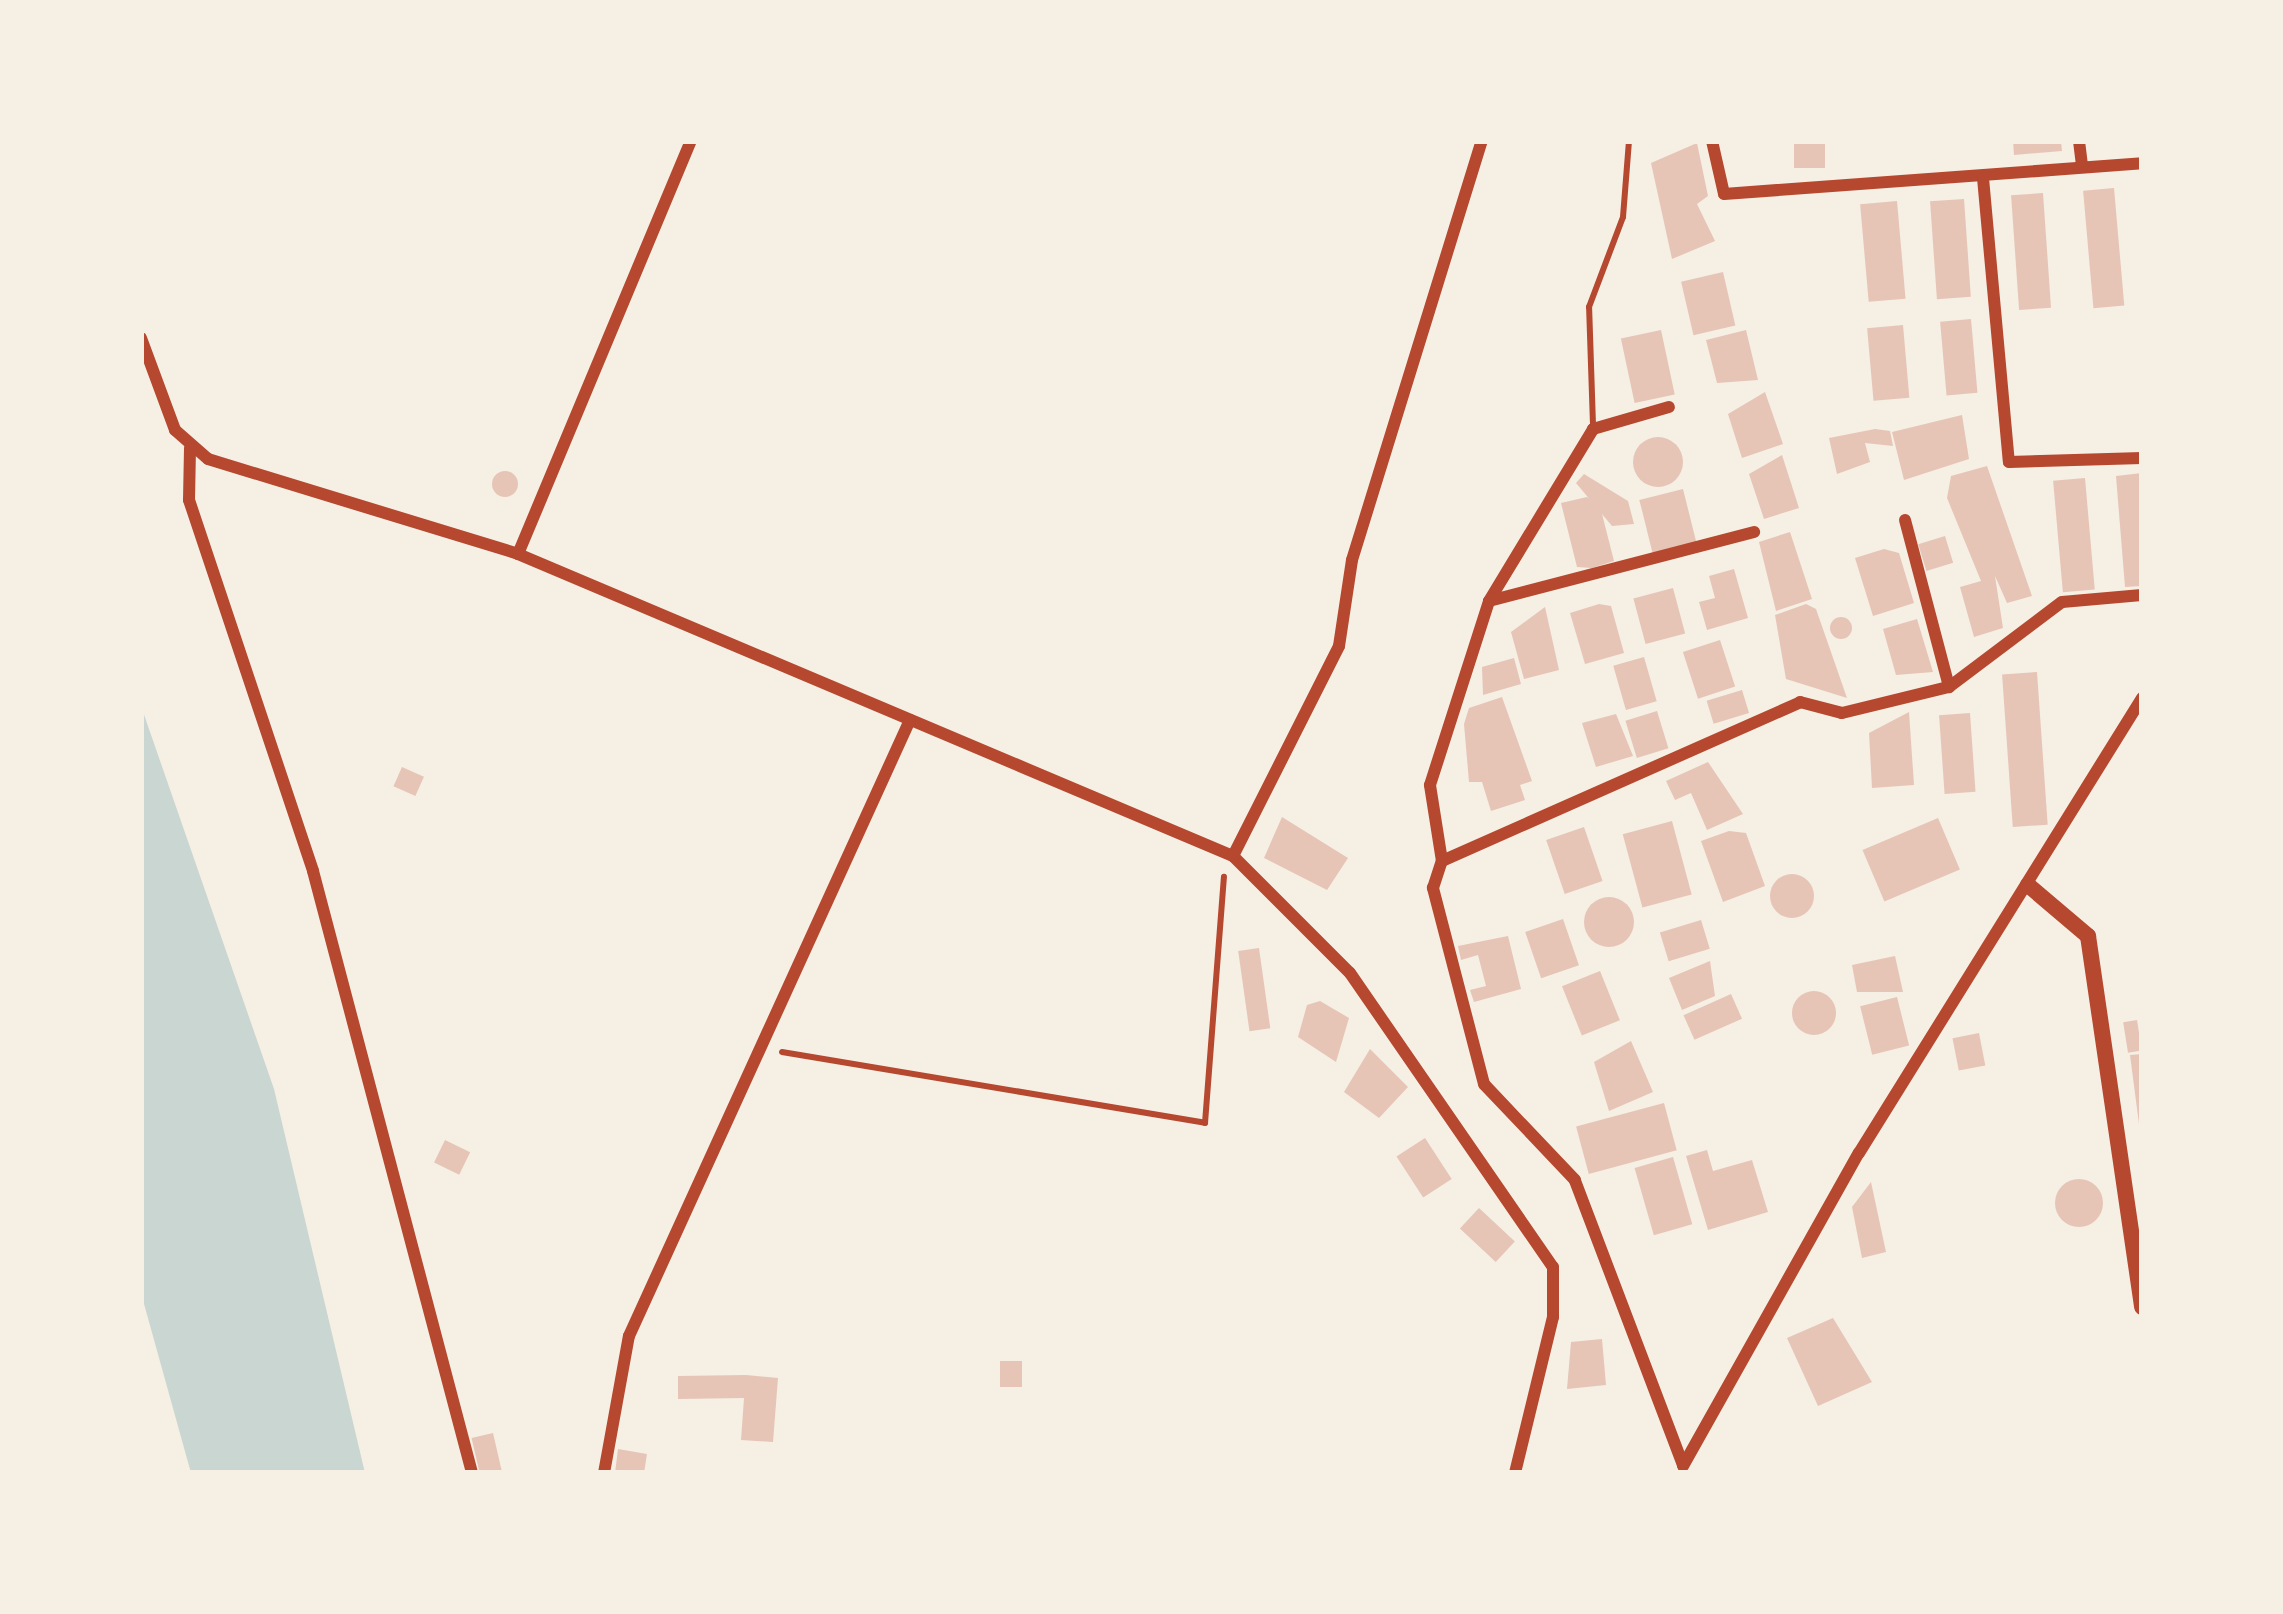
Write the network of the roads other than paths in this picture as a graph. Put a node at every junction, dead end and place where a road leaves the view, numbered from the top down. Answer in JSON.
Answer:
{"nodes":[{"id":1,"x":691,"y":141,"type":"edge"},
{"id":2,"x":1482,"y":141,"type":"edge"},
{"id":3,"x":1628,"y":141,"type":"edge"},
{"id":4,"x":1712,"y":141,"type":"edge"},
{"id":5,"x":2079,"y":141,"type":"edge"},
{"id":6,"x":2142,"y":164,"type":"edge"},
{"id":7,"x":2082,"y":167,"type":"junction"},
{"id":8,"x":1983,"y":178,"type":"junction"},
{"id":9,"x":141,"y":338,"type":"edge"},
{"id":10,"x":1669,"y":407,"type":"dead end"},
{"id":11,"x":1593,"y":429,"type":"junction"},
{"id":12,"x":190,"y":448,"type":"junction"},
{"id":13,"x":2142,"y":458,"type":"edge"},
{"id":14,"x":1905,"y":520,"type":"dead end"},
{"id":15,"x":1754,"y":532,"type":"dead end"},
{"id":16,"x":518,"y":554,"type":"junction"},
{"id":17,"x":2142,"y":595,"type":"edge"},
{"id":18,"x":1489,"y":601,"type":"junction"},
{"id":19,"x":1949,"y":687,"type":"junction"},
{"id":20,"x":2142,"y":698,"type":"edge"},
{"id":21,"x":910,"y":720,"type":"junction"},
{"id":22,"x":1233,"y":856,"type":"junction"},
{"id":23,"x":1442,"y":861,"type":"junction"},
{"id":24,"x":2028,"y":884,"type":"junction"},
{"id":25,"x":2142,"y":1307,"type":"edge"},
{"id":26,"x":1682,"y":1469,"type":"edge"},
{"id":27,"x":472,"y":1473,"type":"edge"},
{"id":28,"x":604,"y":1473,"type":"edge"},
{"id":29,"x":1515,"y":1473,"type":"edge"}],
"edges":[{"from":1,"to":16,"type":"street"},
{"from":2,"to":22,"type":"street"},
{"from":3,"to":11,"type":"lane"},
{"from":4,"to":8,"type":"street"},
{"from":5,"to":7,"type":"street"},
{"from":6,"to":7,"type":"street"},
{"from":7,"to":8,"type":"street"},
{"from":8,"to":13,"type":"street"},
{"from":9,"to":12,"type":"street"},
{"from":10,"to":11,"type":"street"},
{"from":11,"to":18,"type":"street"},
{"from":12,"to":16,"type":"street"},
{"from":12,"to":27,"type":"street"},
{"from":14,"to":19,"type":"street"},
{"from":15,"to":18,"type":"street"},
{"from":16,"to":21,"type":"street"},
{"from":17,"to":19,"type":"street"},
{"from":18,"to":23,"type":"street"},
{"from":19,"to":23,"type":"street"},
{"from":20,"to":24,"type":"street"},
{"from":21,"to":22,"type":"street"},
{"from":21,"to":28,"type":"street"},
{"from":22,"to":29,"type":"street"},
{"from":23,"to":26,"type":"street"},
{"from":24,"to":25,"type":"street"},
{"from":24,"to":26,"type":"street"}]}
